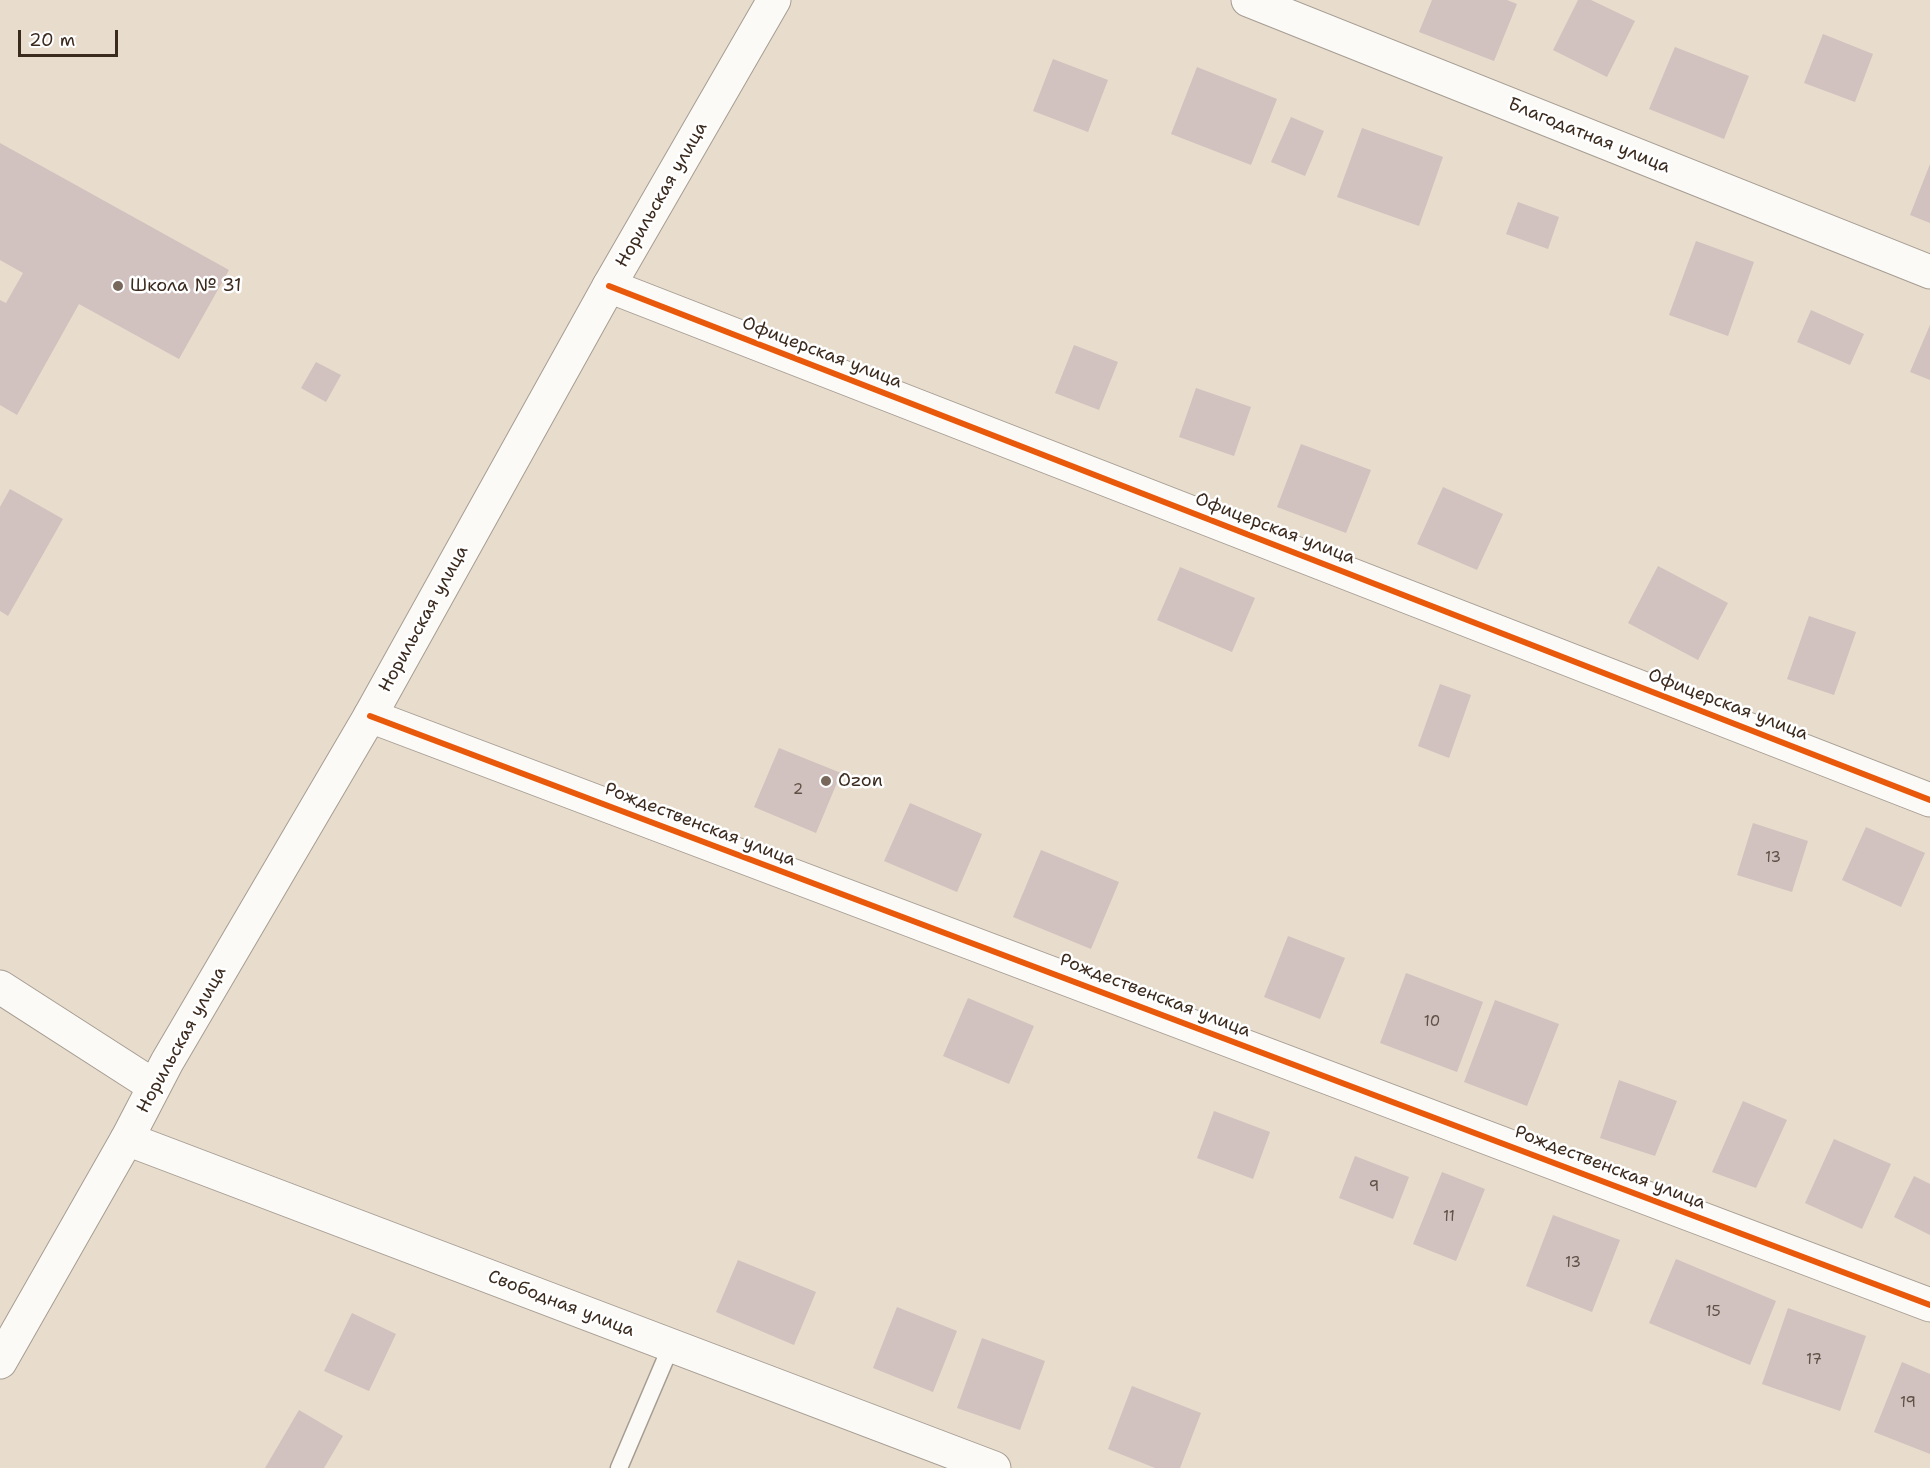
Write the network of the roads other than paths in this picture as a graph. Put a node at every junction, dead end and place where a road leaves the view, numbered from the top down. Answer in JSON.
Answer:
{"nodes":[{"id":1,"x":774,"y":0,"type":"edge"},
{"id":2,"x":1248,"y":0,"type":"edge"},
{"id":3,"x":1930,"y":272,"type":"edge"},
{"id":4,"x":609,"y":286,"type":"junction"},
{"id":5,"x":370,"y":716,"type":"junction"},
{"id":6,"x":1930,"y":800,"type":"edge"},
{"id":7,"x":0,"y":987,"type":"edge"},
{"id":8,"x":154,"y":1086,"type":"junction"},
{"id":9,"x":127,"y":1139,"type":"junction"},
{"id":10,"x":1930,"y":1305,"type":"edge"},
{"id":11,"x":671,"y":1346,"type":"junction"},
{"id":12,"x":0,"y":1362,"type":"edge"},
{"id":13,"x":619,"y":1468,"type":"edge"},
{"id":14,"x":994,"y":1468,"type":"edge"}],
"edges":[{"from":1,"to":4,"type":"street","name":"Норильская улица"},
{"from":2,"to":3,"type":"street","name":"Благодатная улица"},
{"from":4,"to":5,"type":"street","name":"Норильская улица"},
{"from":4,"to":6,"type":"street","name":"Офицерская улица"},
{"from":5,"to":8,"type":"street","name":"Норильская улица"},
{"from":5,"to":10,"type":"street","name":"Рождественская улица"},
{"from":7,"to":8,"type":"street"},
{"from":8,"to":9,"type":"street","name":"Норильская улица"},
{"from":9,"to":11,"type":"street","name":"Свободная улица"},
{"from":9,"to":12,"type":"street","name":"Норильская улица"},
{"from":11,"to":13,"type":"lane"},
{"from":11,"to":14,"type":"street","name":"Свободная улица"}]}
